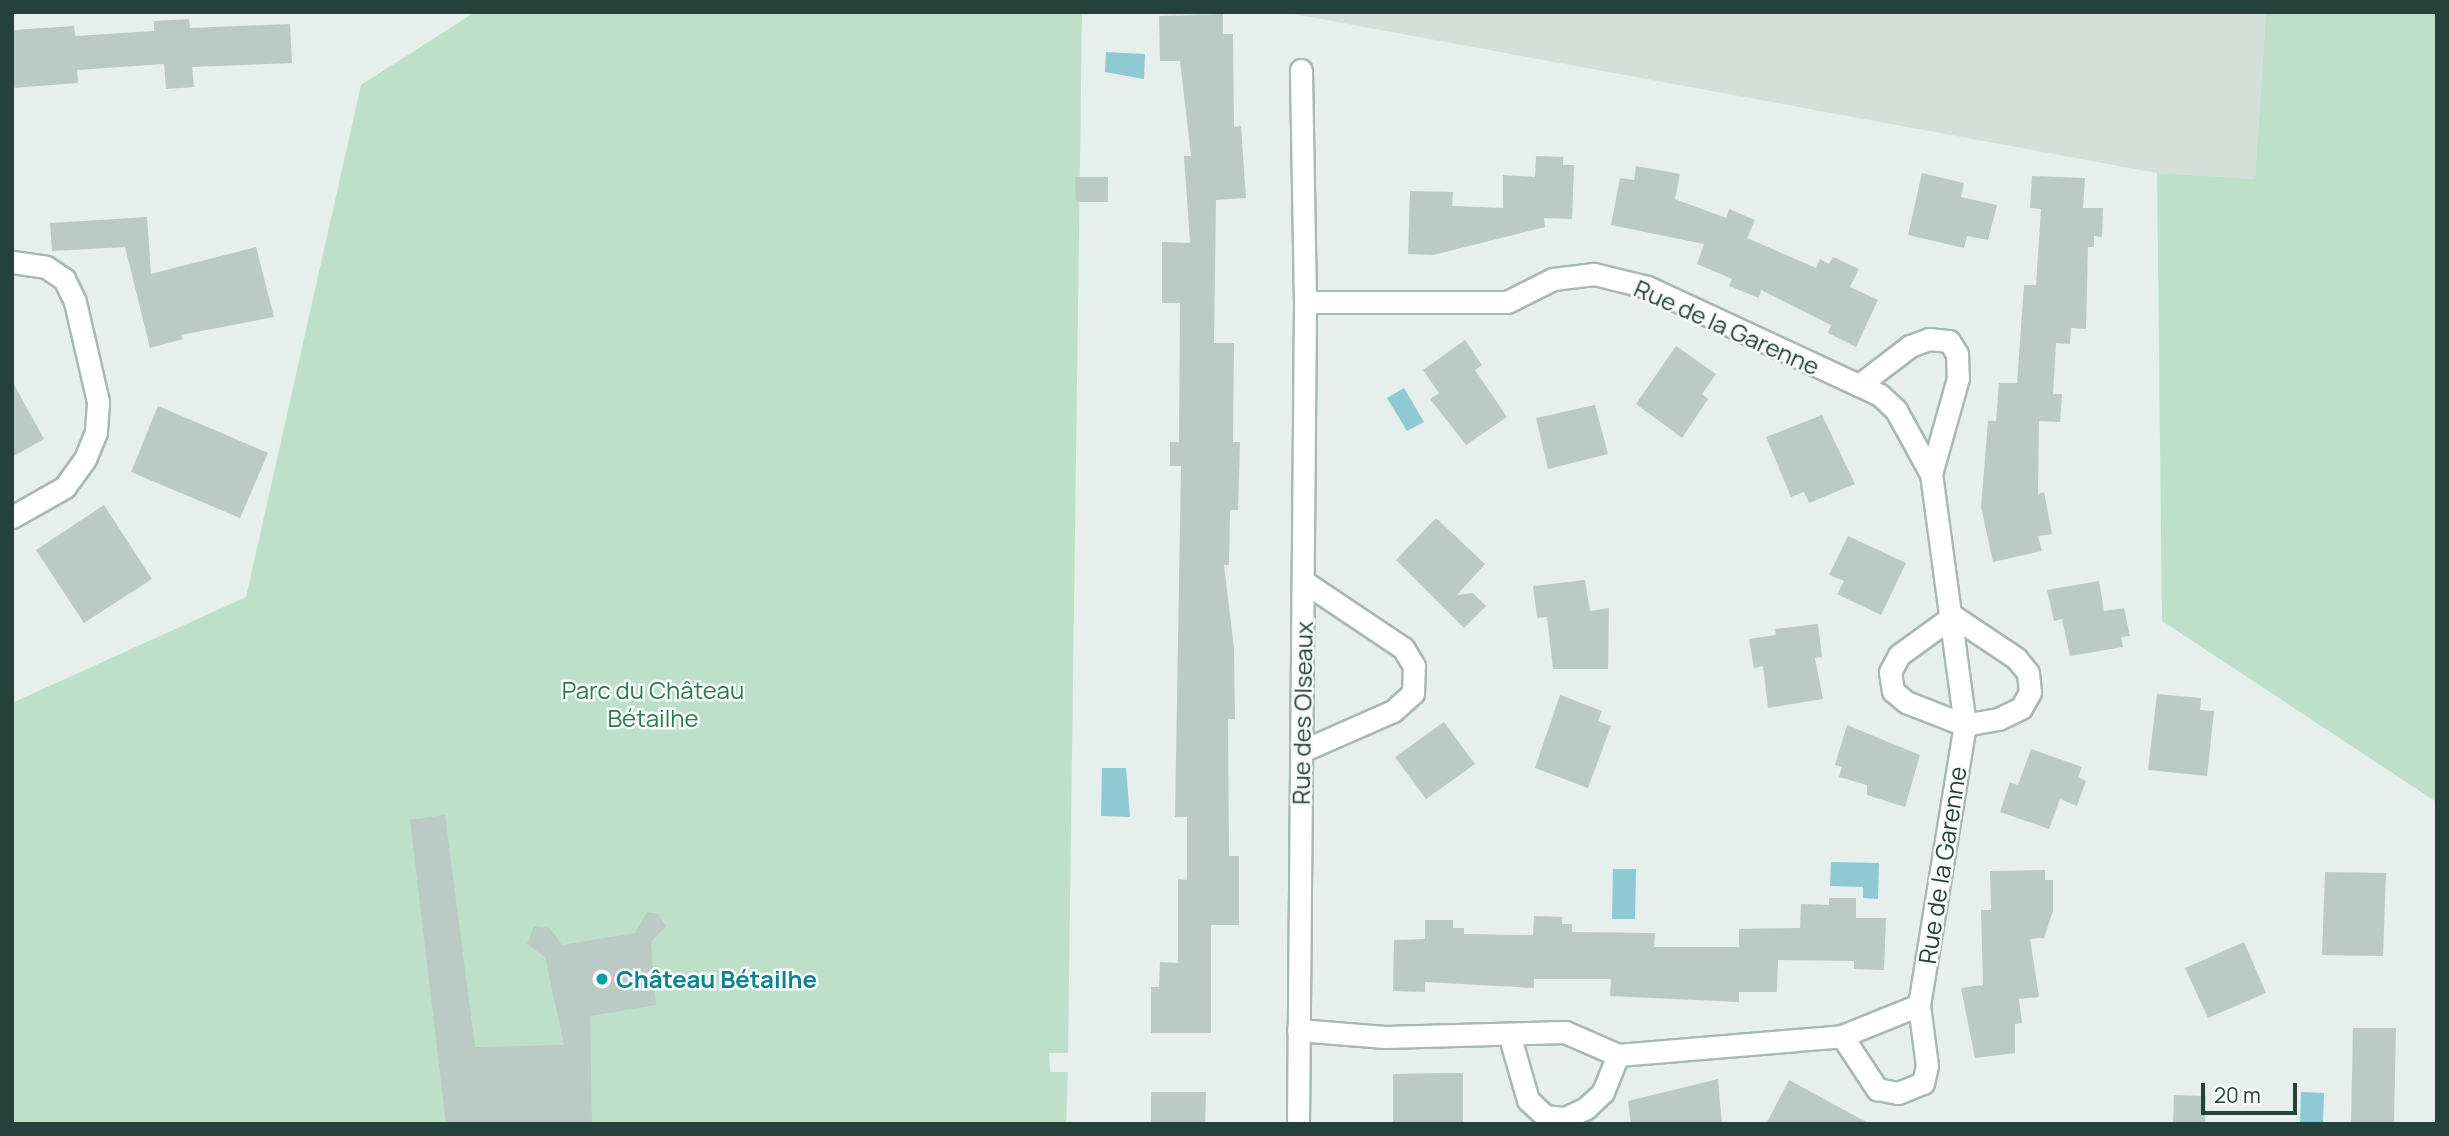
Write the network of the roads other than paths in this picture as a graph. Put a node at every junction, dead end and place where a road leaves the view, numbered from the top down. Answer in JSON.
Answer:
{"nodes":[{"id":1,"x":1301,"y":70,"type":"dead end"},
{"id":2,"x":12,"y":262,"type":"edge"},
{"id":3,"x":1306,"y":302,"type":"junction"},
{"id":4,"x":1859,"y":385,"type":"junction"},
{"id":5,"x":1931,"y":474,"type":"junction"},
{"id":6,"x":12,"y":517,"type":"edge"},
{"id":7,"x":1303,"y":581,"type":"junction"},
{"id":8,"x":1952,"y":616,"type":"junction"},
{"id":9,"x":1965,"y":725,"type":"junction"},
{"id":10,"x":1302,"y":751,"type":"junction"},
{"id":11,"x":1919,"y":1005,"type":"junction"},
{"id":12,"x":1298,"y":1030,"type":"junction"},
{"id":13,"x":1509,"y":1034,"type":"junction"},
{"id":14,"x":1842,"y":1036,"type":"junction"},
{"id":15,"x":1618,"y":1055,"type":"junction"},
{"id":16,"x":1298,"y":1124,"type":"edge"}],
"edges":[{"from":1,"to":3,"type":"street","name":"Rue des OIseaux"},
{"from":2,"to":6,"type":"street"},
{"from":3,"to":4,"type":"street","name":"Rue de la Garenne"},
{"from":3,"to":7,"type":"street","name":"Rue des OIseaux"},
{"from":4,"to":5,"type":"street","name":"Rue de la Garenne"},
{"from":4,"to":5,"type":"street","name":"Rue de la Garenne"},
{"from":5,"to":8,"type":"street","name":"Rue de la Garenne"},
{"from":7,"to":10,"type":"street","name":"Rue des OIseaux"},
{"from":7,"to":10,"type":"street"},
{"from":8,"to":9,"type":"street","name":"Rue de la Garenne"},
{"from":8,"to":9,"type":"street"},
{"from":8,"to":9,"type":"street"},
{"from":9,"to":11,"type":"street","name":"Rue de la Garenne"},
{"from":10,"to":12,"type":"street","name":"Rue des OIseaux"},
{"from":11,"to":14,"type":"street"},
{"from":11,"to":14,"type":"street","name":"Rue de la Garenne"},
{"from":12,"to":13,"type":"street"},
{"from":12,"to":16,"type":"street","name":"Rue des OIseaux"},
{"from":13,"to":15,"type":"street"},
{"from":13,"to":15,"type":"street"},
{"from":14,"to":15,"type":"street"}]}
